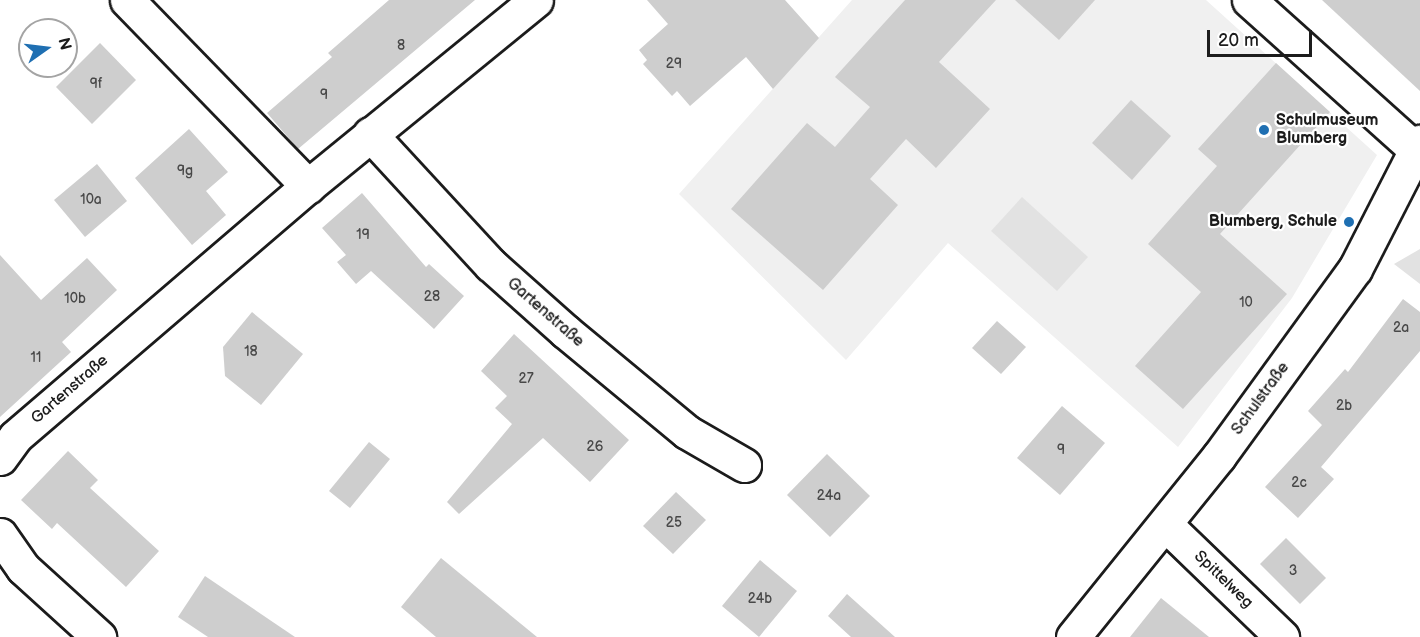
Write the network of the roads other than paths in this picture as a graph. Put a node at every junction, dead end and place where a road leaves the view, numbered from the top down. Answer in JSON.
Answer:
{"nodes":[{"id":1,"x":127,"y":0,"type":"edge"},
{"id":2,"x":536,"y":0,"type":"edge"},
{"id":3,"x":1250,"y":0,"type":"edge"},
{"id":4,"x":370,"y":134,"type":"junction"},
{"id":5,"x":1418,"y":146,"type":"edge"},
{"id":6,"x":308,"y":186,"type":"junction"},
{"id":7,"x":0,"y":458,"type":"edge"},
{"id":8,"x":744,"y":465,"type":"dead end"},
{"id":9,"x":1165,"y":524,"type":"junction"},
{"id":10,"x":0,"y":535,"type":"edge"},
{"id":11,"x":99,"y":637,"type":"edge"},
{"id":12,"x":1073,"y":637,"type":"edge"},
{"id":13,"x":1282,"y":637,"type":"edge"}],
"edges":[{"from":1,"to":6,"type":"street"},
{"from":2,"to":4,"type":"street","name":"Gartenstraße"},
{"from":3,"to":5,"type":"street"},
{"from":4,"to":6,"type":"street","name":"Gartenstraße"},
{"from":4,"to":8,"type":"street","name":"Gartenstraße"},
{"from":5,"to":9,"type":"street","name":"Schulstraße"},
{"from":6,"to":7,"type":"street","name":"Gartenstraße"},
{"from":9,"to":12,"type":"street","name":"Schulstraße"},
{"from":9,"to":13,"type":"street","name":"Spittelweg"},
{"from":10,"to":11,"type":"street"}]}
